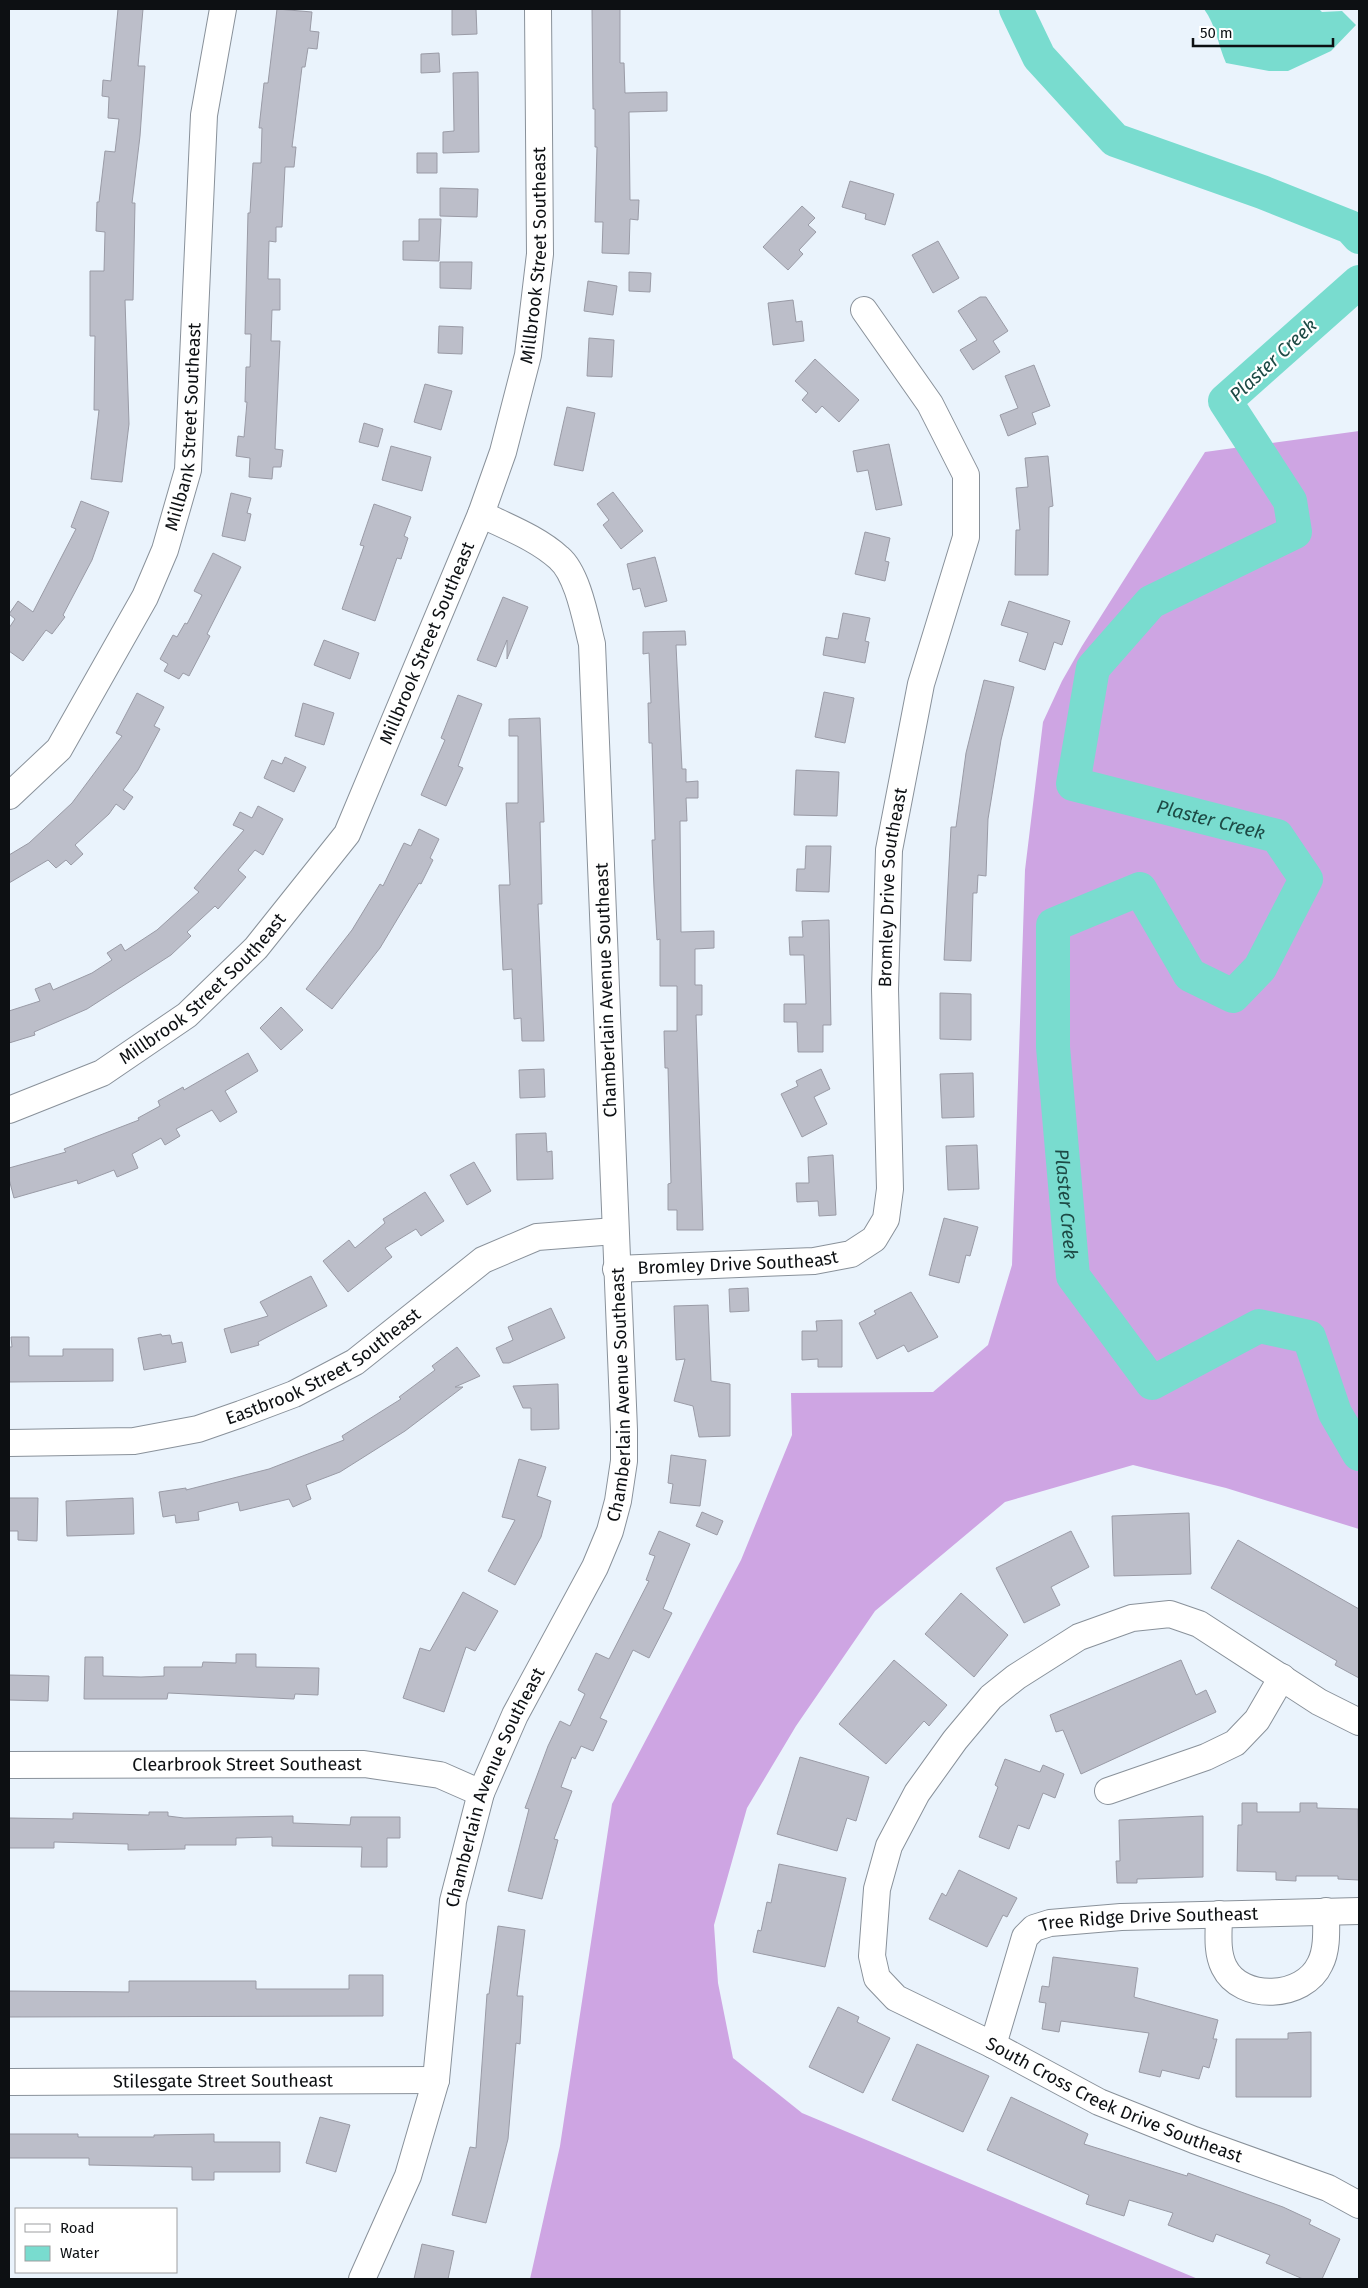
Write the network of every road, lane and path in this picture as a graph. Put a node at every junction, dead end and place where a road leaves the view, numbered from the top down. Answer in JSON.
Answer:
{"nodes":[{"id":1,"x":223,"y":9,"type":"edge"},
{"id":2,"x":538,"y":9,"type":"edge"},
{"id":3,"x":864,"y":310,"type":"dead end"},
{"id":4,"x":481,"y":514,"type":"junction"},
{"id":5,"x":9,"y":796,"type":"edge"},
{"id":6,"x":9,"y":1110,"type":"edge"},
{"id":7,"x":615,"y":1232,"type":"junction"},
{"id":8,"x":616,"y":1270,"type":"junction"},
{"id":9,"x":9,"y":1443,"type":"edge"},
{"id":10,"x":1282,"y":1677,"type":"junction"},
{"id":11,"x":1359,"y":1722,"type":"edge"},
{"id":12,"x":9,"y":1765,"type":"edge"},
{"id":13,"x":1108,"y":1791,"type":"dead end"},
{"id":14,"x":481,"y":1793,"type":"junction"},
{"id":15,"x":1326,"y":1911,"type":"junction"},
{"id":16,"x":1359,"y":1911,"type":"edge"},
{"id":17,"x":1220,"y":1914,"type":"junction"},
{"id":18,"x":993,"y":2045,"type":"junction"},
{"id":19,"x":436,"y":2080,"type":"junction"},
{"id":20,"x":9,"y":2082,"type":"edge"},
{"id":21,"x":1359,"y":2205,"type":"edge"},
{"id":22,"x":362,"y":2279,"type":"edge"}],
"edges":[{"from":1,"to":5,"type":"street","name":"Millbank Street Southeast"},
{"from":2,"to":4,"type":"street","name":"Millbrook Street Southeast"},
{"from":3,"to":8,"type":"street","name":"Bromley Drive Southeast"},
{"from":4,"to":6,"type":"street","name":"Millbrook Street Southeast"},
{"from":4,"to":7,"type":"street","name":"Chamberlain Avenue Southeast"},
{"from":7,"to":8,"type":"street","name":"Chamberlain Avenue Southeast"},
{"from":7,"to":9,"type":"street","name":"Eastbrook Street Southeast"},
{"from":8,"to":14,"type":"street","name":"Chamberlain Avenue Southeast"},
{"from":10,"to":11,"type":"street"},
{"from":10,"to":13,"type":"street"},
{"from":10,"to":18,"type":"street","name":"South Cross Creek Drive Southeast"},
{"from":12,"to":14,"type":"street","name":"Clearbrook Street Southeast"},
{"from":14,"to":19,"type":"street","name":"Chamberlain Avenue Southeast"},
{"from":15,"to":16,"type":"street","name":"Tree Ridge Drive Southeast"},
{"from":15,"to":17,"type":"street","name":"Tree Ridge Drive Southeast"},
{"from":15,"to":17,"type":"street"},
{"from":17,"to":18,"type":"street","name":"Tree Ridge Drive Southeast"},
{"from":18,"to":21,"type":"street","name":"South Cross Creek Drive Southeast"},
{"from":19,"to":20,"type":"street","name":"Stilesgate Street Southeast"},
{"from":19,"to":22,"type":"street","name":"Chamberlain Avenue Southeast"}]}
